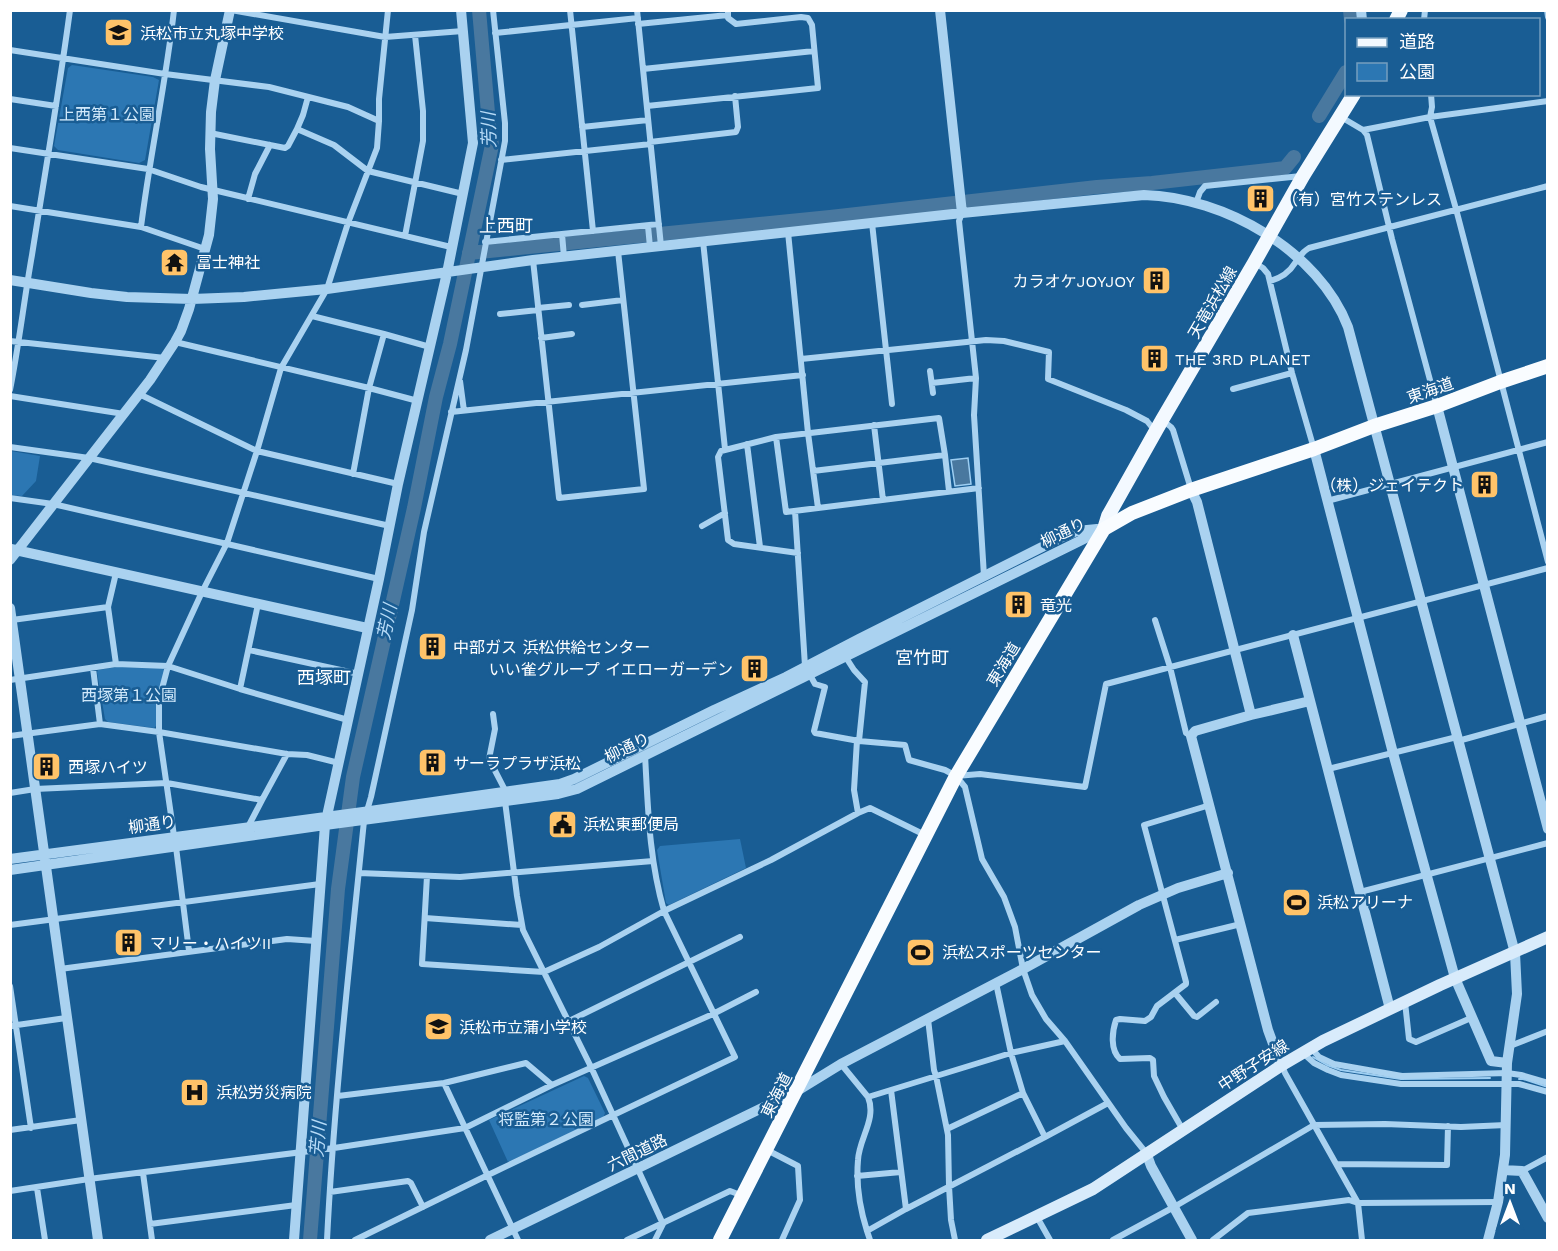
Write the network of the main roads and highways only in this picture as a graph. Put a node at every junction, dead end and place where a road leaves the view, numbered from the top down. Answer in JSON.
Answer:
{"nodes":[{"id":1,"x":1353,"y":96,"type":"edge"},
{"id":2,"x":1548,"y":366,"type":"edge"},
{"id":3,"x":1104,"y":529,"type":"junction"},
{"id":4,"x":1548,"y":937,"type":"edge"},
{"id":5,"x":720,"y":1240,"type":"edge"},
{"id":6,"x":987,"y":1240,"type":"edge"}],
"edges":[{"from":1,"to":3,"type":"main road","name":"天竜浜松線"},
{"from":2,"to":3,"type":"highway","name":"東海道"},
{"from":3,"to":5,"type":"highway","name":"東海道"},
{"from":4,"to":6,"type":"main road","name":"中野子安線"}]}
